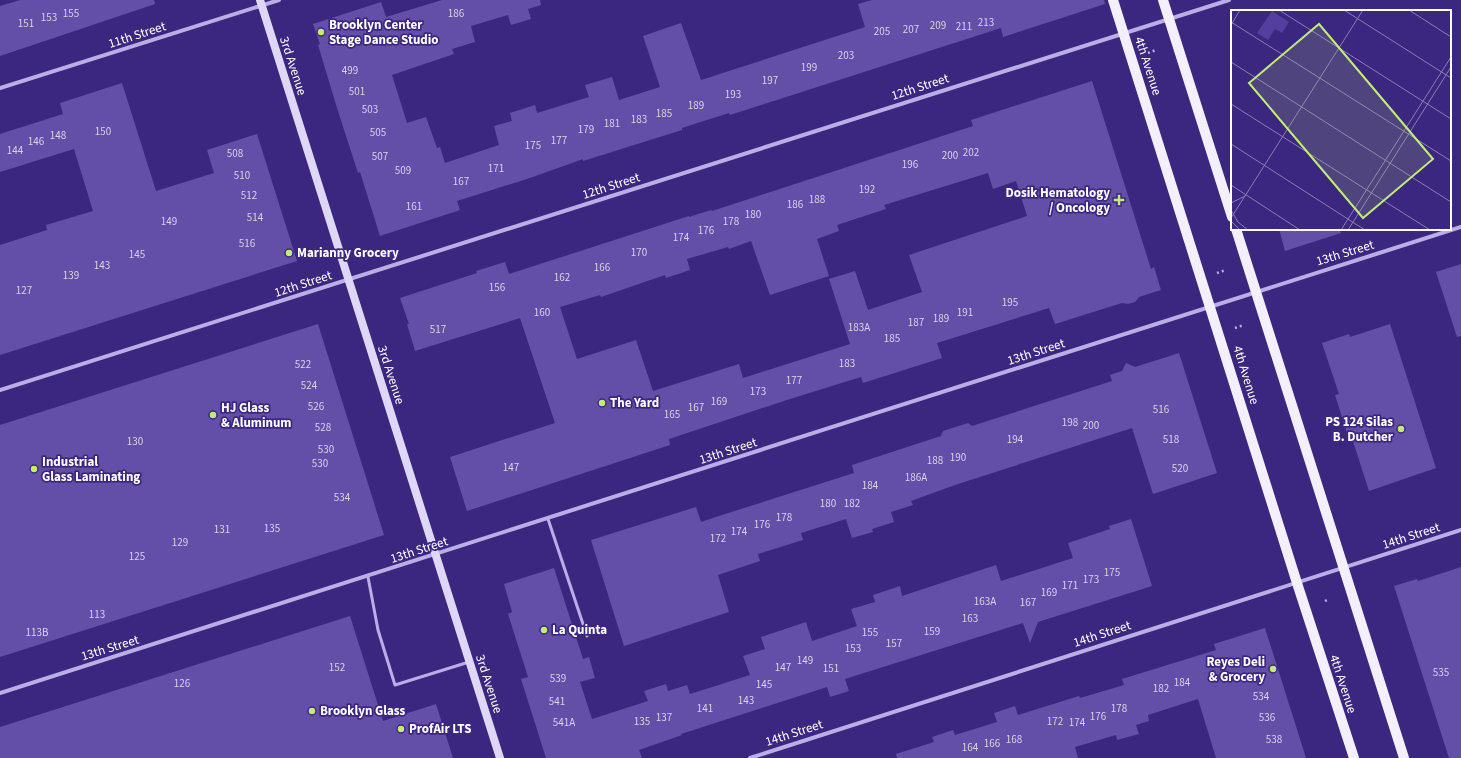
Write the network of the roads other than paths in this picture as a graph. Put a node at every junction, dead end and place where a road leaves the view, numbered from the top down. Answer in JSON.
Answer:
{"nodes":[{"id":1,"x":279,"y":0,"type":"edge"},
{"id":2,"x":1113,"y":0,"type":"edge"},
{"id":3,"x":1163,"y":0,"type":"edge"},
{"id":4,"x":1229,"y":0,"type":"edge"},
{"id":5,"x":260,"y":3,"type":"edge"},
{"id":6,"x":1169,"y":19,"type":"junction"},
{"id":7,"x":1123,"y":33,"type":"junction"},
{"id":8,"x":0,"y":88,"type":"edge"},
{"id":9,"x":1231,"y":214,"type":"edge"},
{"id":10,"x":1461,"y":227,"type":"edge"},
{"id":11,"x":1236,"y":230,"type":"edge"},
{"id":12,"x":348,"y":280,"type":"junction"},
{"id":13,"x":1256,"y":292,"type":"junction"},
{"id":14,"x":1210,"y":306,"type":"junction"},
{"id":15,"x":0,"y":390,"type":"edge"},
{"id":16,"x":548,"y":519,"type":"junction"},
{"id":17,"x":1461,"y":530,"type":"edge"},
{"id":18,"x":435,"y":556,"type":"junction"},
{"id":19,"x":1343,"y":568,"type":"junction"},
{"id":20,"x":368,"y":577,"type":"junction"},
{"id":21,"x":1297,"y":583,"type":"junction"},
{"id":22,"x":587,"y":636,"type":"dead end"},
{"id":23,"x":469,"y":662,"type":"junction"},
{"id":24,"x":0,"y":693,"type":"edge"},
{"id":25,"x":500,"y":758,"type":"edge"},
{"id":26,"x":750,"y":758,"type":"edge"},
{"id":27,"x":1354,"y":758,"type":"edge"},
{"id":28,"x":1404,"y":758,"type":"edge"}],
"edges":[{"from":1,"to":5,"type":"street","name":"11th Street"},
{"from":2,"to":7,"type":"main road","name":"4th Avenue"},
{"from":3,"to":6,"type":"main road"},
{"from":4,"to":6,"type":"street","name":"12th Street"},
{"from":5,"to":8,"type":"street","name":"11th Street"},
{"from":5,"to":12,"type":"main road","name":"3rd Avenue"},
{"from":6,"to":7,"type":"street","name":"12th Street"},
{"from":6,"to":9,"type":"main road"},
{"from":7,"to":12,"type":"street","name":"12th Street"},
{"from":7,"to":14,"type":"main road","name":"4th Avenue"},
{"from":10,"to":13,"type":"street","name":"13th Street"},
{"from":11,"to":13,"type":"main road"},
{"from":12,"to":15,"type":"street","name":"12th Street"},
{"from":12,"to":18,"type":"main road","name":"3rd Avenue"},
{"from":13,"to":14,"type":"street","name":"13th Street"},
{"from":13,"to":19,"type":"main road"},
{"from":14,"to":16,"type":"street","name":"13th Street"},
{"from":14,"to":21,"type":"main road","name":"4th Avenue"},
{"from":16,"to":18,"type":"street","name":"13th Street"},
{"from":16,"to":22,"type":"lane"},
{"from":17,"to":19,"type":"street","name":"14th Street"},
{"from":18,"to":20,"type":"street","name":"13th Street"},
{"from":18,"to":23,"type":"main road","name":"3rd Avenue"},
{"from":19,"to":21,"type":"street","name":"14th Street"},
{"from":19,"to":28,"type":"main road"},
{"from":20,"to":23,"type":"lane"},
{"from":20,"to":24,"type":"street","name":"13th Street"},
{"from":21,"to":26,"type":"street","name":"14th Street"},
{"from":21,"to":27,"type":"main road","name":"4th Avenue"},
{"from":23,"to":25,"type":"main road","name":"3rd Avenue"}]}
